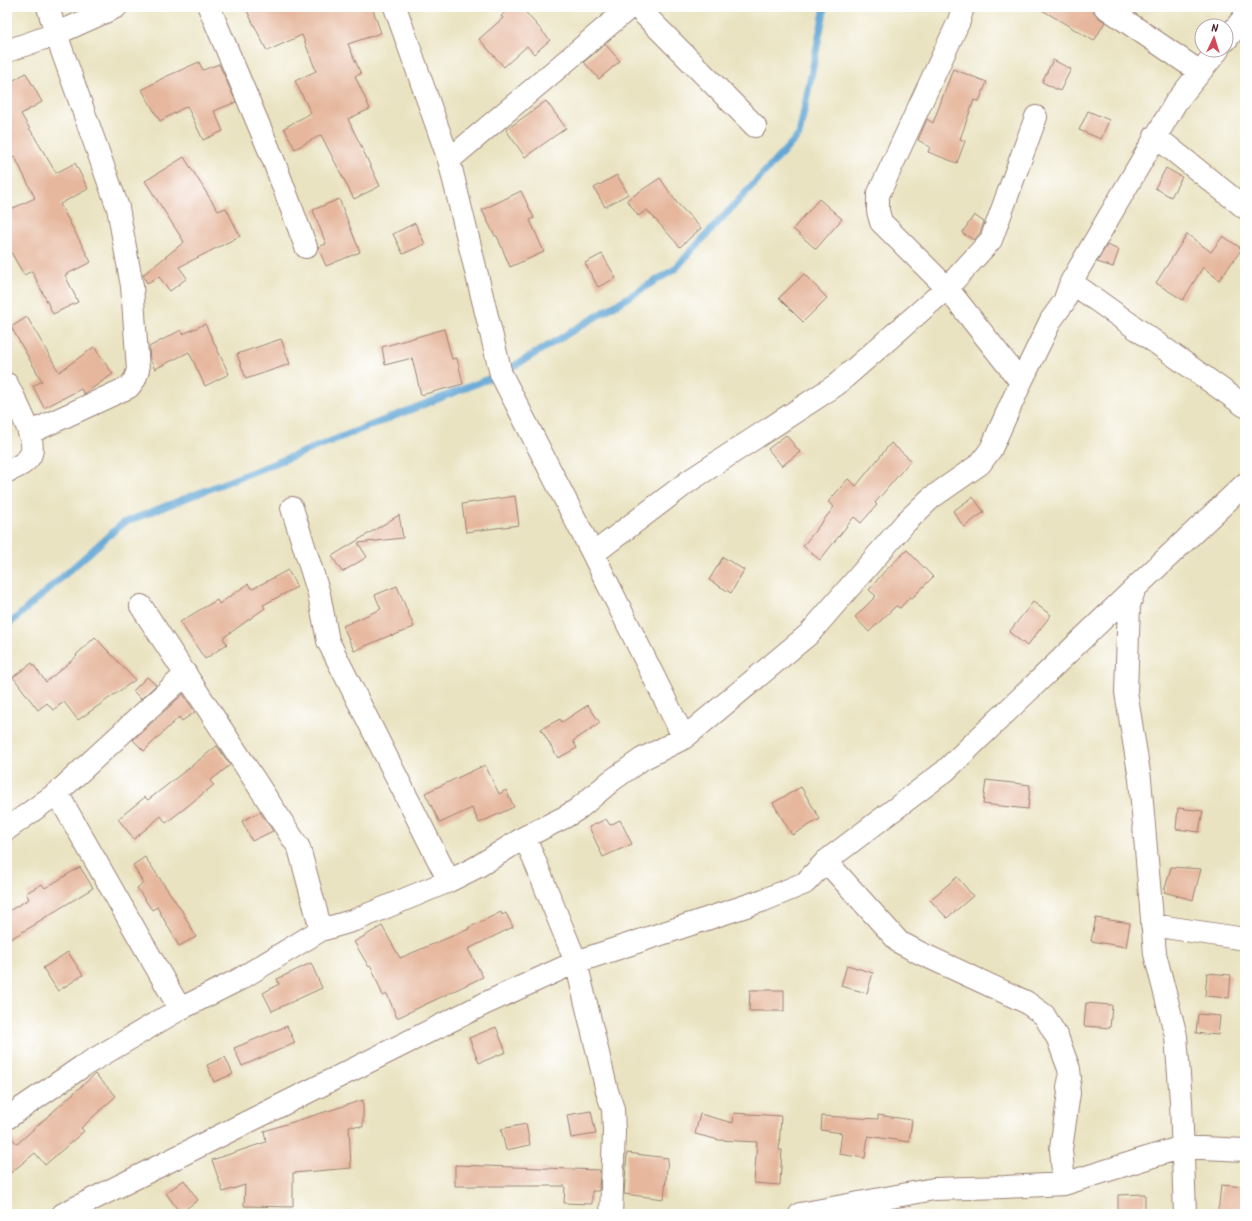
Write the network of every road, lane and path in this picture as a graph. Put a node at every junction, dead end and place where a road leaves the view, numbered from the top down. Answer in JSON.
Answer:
{"nodes":[{"id":1,"x":48,"y":7,"type":"edge"},
{"id":2,"x":116,"y":7,"type":"edge"},
{"id":3,"x":209,"y":7,"type":"edge"},
{"id":4,"x":395,"y":7,"type":"edge"},
{"id":5,"x":630,"y":7,"type":"edge"},
{"id":6,"x":637,"y":7,"type":"edge"},
{"id":7,"x":963,"y":7,"type":"edge"},
{"id":8,"x":1105,"y":7,"type":"edge"},
{"id":9,"x":1245,"y":16,"type":"edge"},
{"id":10,"x":1234,"y":30,"type":"edge"},
{"id":11,"x":56,"y":34,"type":"junction"},
{"id":12,"x":7,"y":51,"type":"edge"},
{"id":13,"x":1211,"y":58,"type":"edge"},
{"id":14,"x":1200,"y":72,"type":"junction"},
{"id":15,"x":1036,"y":117,"type":"dead end"},
{"id":16,"x":755,"y":126,"type":"dead end"},
{"id":17,"x":1155,"y":136,"type":"junction"},
{"id":18,"x":449,"y":160,"type":"junction"},
{"id":19,"x":1245,"y":208,"type":"edge"},
{"id":20,"x":306,"y":247,"type":"dead end"},
{"id":21,"x":1071,"y":282,"type":"junction"},
{"id":22,"x":947,"y":288,"type":"junction"},
{"id":23,"x":1021,"y":382,"type":"junction"},
{"id":24,"x":7,"y":384,"type":"edge"},
{"id":25,"x":1245,"y":406,"type":"edge"},
{"id":26,"x":29,"y":433,"type":"junction"},
{"id":27,"x":7,"y":471,"type":"edge"},
{"id":28,"x":1245,"y":484,"type":"edge"},
{"id":29,"x":292,"y":508,"type":"dead end"},
{"id":30,"x":594,"y":554,"type":"junction"},
{"id":31,"x":1135,"y":588,"type":"junction"},
{"id":32,"x":142,"y":606,"type":"dead end"},
{"id":33,"x":186,"y":674,"type":"junction"},
{"id":34,"x":684,"y":738,"type":"junction"},
{"id":35,"x":57,"y":793,"type":"junction"},
{"id":36,"x":7,"y":829,"type":"edge"},
{"id":37,"x":525,"y":837,"type":"junction"},
{"id":38,"x":826,"y":862,"type":"junction"},
{"id":39,"x":449,"y":881,"type":"junction"},
{"id":40,"x":1152,"y":925,"type":"junction"},
{"id":41,"x":321,"y":930,"type":"junction"},
{"id":42,"x":1245,"y":939,"type":"edge"},
{"id":43,"x":576,"y":962,"type":"junction"},
{"id":44,"x":180,"y":1009,"type":"junction"},
{"id":45,"x":7,"y":1118,"type":"edge"},
{"id":46,"x":1182,"y":1147,"type":"junction"},
{"id":47,"x":1245,"y":1150,"type":"edge"},
{"id":48,"x":1064,"y":1184,"type":"junction"},
{"id":49,"x":63,"y":1214,"type":"edge"},
{"id":50,"x":611,"y":1214,"type":"edge"},
{"id":51,"x":800,"y":1214,"type":"edge"},
{"id":52,"x":1184,"y":1214,"type":"edge"}],
"edges":[{"from":1,"to":11,"type":"street"},
{"from":2,"to":11,"type":"street"},
{"from":3,"to":20,"type":"street"},
{"from":4,"to":18,"type":"street"},
{"from":5,"to":18,"type":"street"},
{"from":6,"to":16,"type":"street"},
{"from":7,"to":22,"type":"street"},
{"from":8,"to":14,"type":"street"},
{"from":9,"to":10,"type":"street"},
{"from":11,"to":12,"type":"street"},
{"from":11,"to":26,"type":"street"},
{"from":13,"to":14,"type":"street"},
{"from":14,"to":17,"type":"street"},
{"from":15,"to":22,"type":"street"},
{"from":17,"to":19,"type":"street"},
{"from":17,"to":21,"type":"street"},
{"from":18,"to":30,"type":"street"},
{"from":21,"to":23,"type":"street"},
{"from":21,"to":25,"type":"street"},
{"from":22,"to":23,"type":"street"},
{"from":22,"to":30,"type":"street"},
{"from":23,"to":34,"type":"street"},
{"from":24,"to":26,"type":"street"},
{"from":26,"to":27,"type":"street"},
{"from":28,"to":31,"type":"street"},
{"from":29,"to":39,"type":"street"},
{"from":30,"to":34,"type":"street"},
{"from":31,"to":38,"type":"street"},
{"from":31,"to":40,"type":"street"},
{"from":32,"to":33,"type":"street"},
{"from":33,"to":35,"type":"street"},
{"from":33,"to":41,"type":"street"},
{"from":34,"to":37,"type":"street"},
{"from":35,"to":36,"type":"street"},
{"from":35,"to":44,"type":"street"},
{"from":37,"to":39,"type":"street"},
{"from":37,"to":43,"type":"street"},
{"from":38,"to":43,"type":"street"},
{"from":38,"to":48,"type":"street"},
{"from":39,"to":41,"type":"street"},
{"from":40,"to":42,"type":"street"},
{"from":40,"to":46,"type":"street"},
{"from":41,"to":44,"type":"street"},
{"from":43,"to":49,"type":"street"},
{"from":43,"to":50,"type":"street"},
{"from":44,"to":45,"type":"street"},
{"from":46,"to":47,"type":"street"},
{"from":46,"to":48,"type":"street"},
{"from":46,"to":52,"type":"street"},
{"from":48,"to":51,"type":"street"}]}
